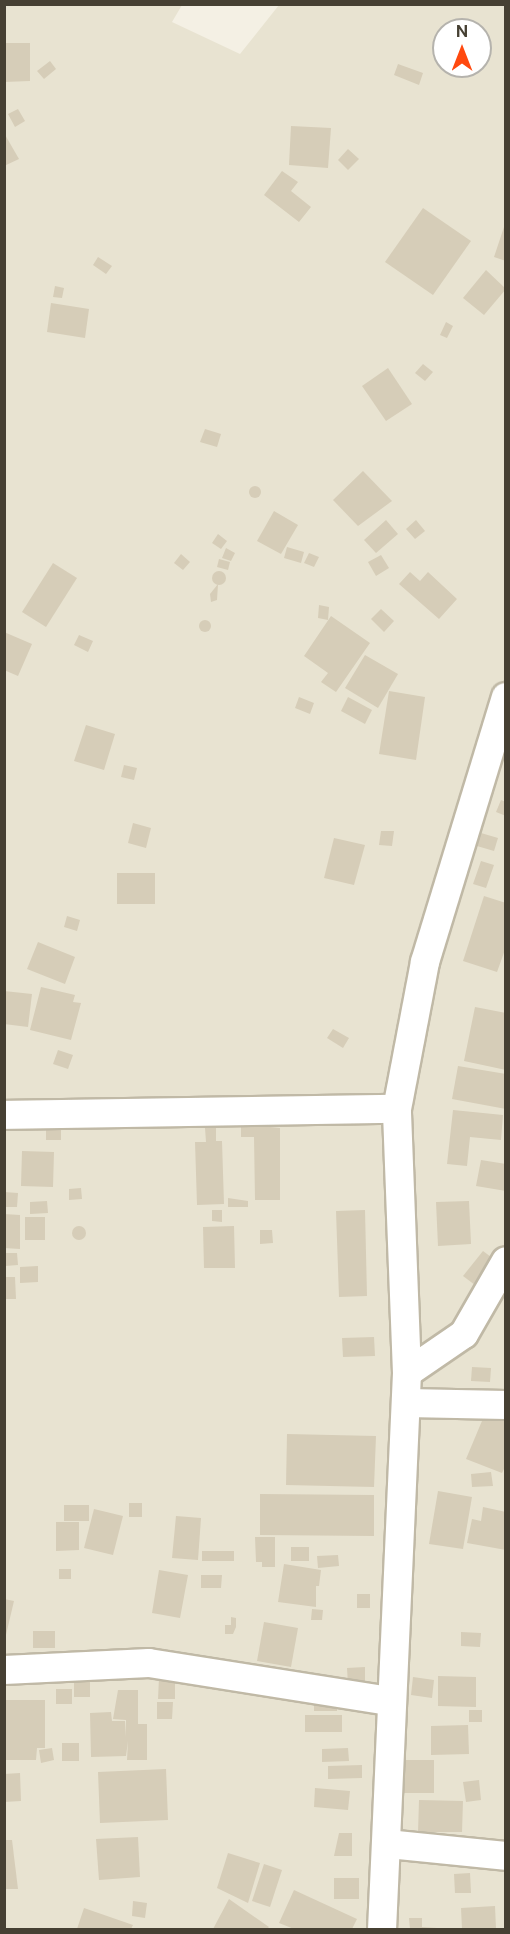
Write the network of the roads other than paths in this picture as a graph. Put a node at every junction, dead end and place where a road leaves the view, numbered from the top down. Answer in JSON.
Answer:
{"nodes":[{"id":1,"x":506,"y":697,"type":"edge"},
{"id":2,"x":398,"y":1109,"type":"junction"},
{"id":3,"x":4,"y":1115,"type":"edge"},
{"id":4,"x":506,"y":1262,"type":"edge"},
{"id":5,"x":407,"y":1373,"type":"junction"},
{"id":6,"x":406,"y":1403,"type":"junction"},
{"id":7,"x":506,"y":1405,"type":"edge"},
{"id":8,"x":4,"y":1670,"type":"edge"},
{"id":9,"x":390,"y":1701,"type":"junction"},
{"id":10,"x":388,"y":1844,"type":"junction"},
{"id":11,"x":506,"y":1856,"type":"edge"},
{"id":12,"x":382,"y":1929,"type":"edge"}],
"edges":[{"from":1,"to":2,"type":"street"},
{"from":2,"to":3,"type":"street"},
{"from":2,"to":5,"type":"street"},
{"from":4,"to":5,"type":"street"},
{"from":5,"to":6,"type":"street"},
{"from":6,"to":7,"type":"street"},
{"from":6,"to":9,"type":"street"},
{"from":8,"to":9,"type":"street"},
{"from":9,"to":10,"type":"street"},
{"from":10,"to":11,"type":"street"},
{"from":10,"to":12,"type":"street"}]}
